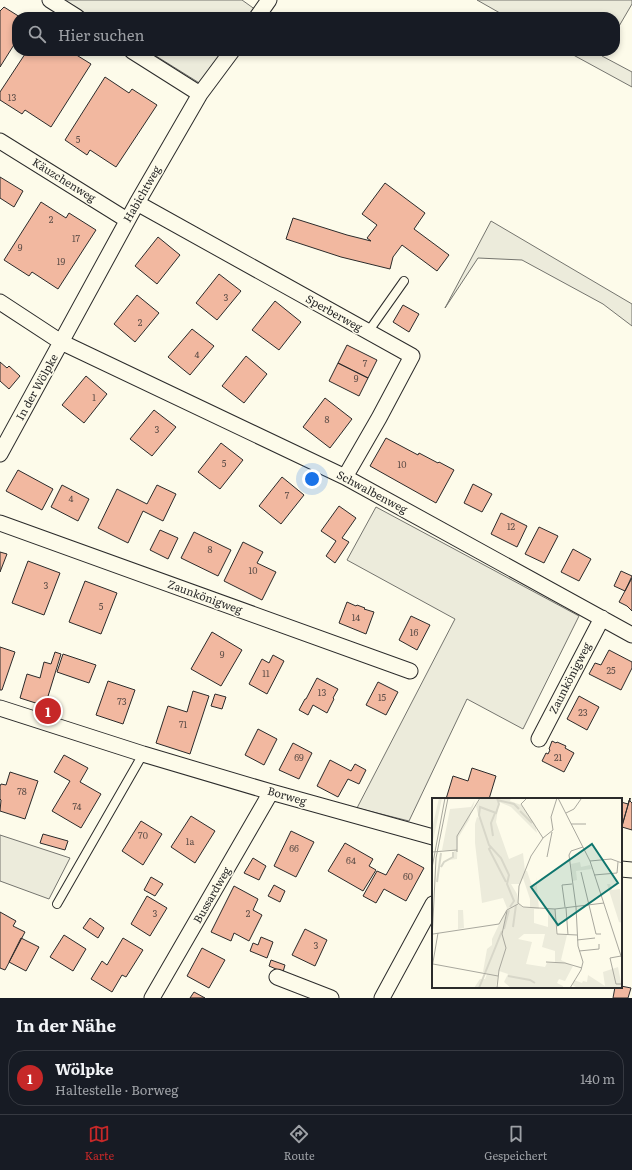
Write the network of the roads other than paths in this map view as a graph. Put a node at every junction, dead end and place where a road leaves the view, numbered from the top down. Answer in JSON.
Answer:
{"nodes":[{"id":1,"x":50,"y":0,"type":"edge"},
{"id":2,"x":269,"y":0,"type":"edge"},
{"id":3,"x":69,"y":12,"type":"edge"},
{"id":4,"x":261,"y":12,"type":"edge"},
{"id":5,"x":140,"y":56,"type":"edge"},
{"id":6,"x":228,"y":56,"type":"edge"},
{"id":7,"x":200,"y":94,"type":"junction"},
{"id":8,"x":0,"y":141,"type":"edge"},
{"id":9,"x":137,"y":203,"type":"junction"},
{"id":10,"x":127,"y":220,"type":"junction"},
{"id":11,"x":404,"y":281,"type":"dead end"},
{"id":12,"x":0,"y":302,"type":"edge"},
{"id":13,"x":368,"y":332,"type":"junction"},
{"id":14,"x":61,"y":342,"type":"junction"},
{"id":15,"x":0,"y":454,"type":"edge"},
{"id":16,"x":345,"y":477,"type":"junction"},
{"id":17,"x":0,"y":523,"type":"edge"},
{"id":18,"x":602,"y":618,"type":"junction"},
{"id":19,"x":632,"y":635,"type":"edge"},
{"id":20,"x":410,"y":671,"type":"dead end"},
{"id":21,"x":0,"y":708,"type":"edge"},
{"id":22,"x":539,"y":739,"type":"dead end"},
{"id":23,"x":143,"y":754,"type":"junction"},
{"id":24,"x":271,"y":792,"type":"junction"},
{"id":25,"x":432,"y":837,"type":"edge"},
{"id":26,"x":622,"y":869,"type":"edge"},
{"id":27,"x":632,"y":870,"type":"edge"},
{"id":28,"x":58,"y":904,"type":"dead end"},
{"id":29,"x":432,"y":906,"type":"edge"},
{"id":30,"x":277,"y":977,"type":"dead end"},
{"id":31,"x":152,"y":998,"type":"edge"},
{"id":32,"x":331,"y":998,"type":"edge"},
{"id":33,"x":382,"y":998,"type":"edge"}],
"edges":[{"from":1,"to":3,"type":"street"},
{"from":2,"to":4,"type":"street"},
{"from":5,"to":7,"type":"street"},
{"from":6,"to":7,"type":"street","name":"Habichtweg"},
{"from":7,"to":9,"type":"street","name":"Habichtweg"},
{"from":8,"to":10,"type":"street","name":"Käuzchenweg"},
{"from":9,"to":10,"type":"street","name":"Habichtweg"},
{"from":9,"to":13,"type":"street","name":"Sperberweg"},
{"from":10,"to":14,"type":"street","name":"Habichtweg"},
{"from":11,"to":13,"type":"lane"},
{"from":12,"to":14,"type":"street","name":"In der Wölpke"},
{"from":13,"to":16,"type":"street","name":"Sperberweg"},
{"from":14,"to":15,"type":"street","name":"In der Wölpke"},
{"from":14,"to":16,"type":"street","name":"Schwalbenweg"},
{"from":16,"to":18,"type":"street","name":"Schwalbenweg"},
{"from":17,"to":20,"type":"street","name":"Zaunkönigweg"},
{"from":18,"to":19,"type":"street","name":"Schwalbenweg"},
{"from":18,"to":22,"type":"street","name":"Zaunkönigweg"},
{"from":21,"to":23,"type":"street","name":"Borweg"},
{"from":23,"to":24,"type":"street","name":"Borweg"},
{"from":23,"to":28,"type":"lane"},
{"from":24,"to":25,"type":"street","name":"Borweg"},
{"from":24,"to":31,"type":"street","name":"Bussardweg"},
{"from":26,"to":27,"type":"street"},
{"from":29,"to":33,"type":"street"},
{"from":30,"to":32,"type":"street"}]}
